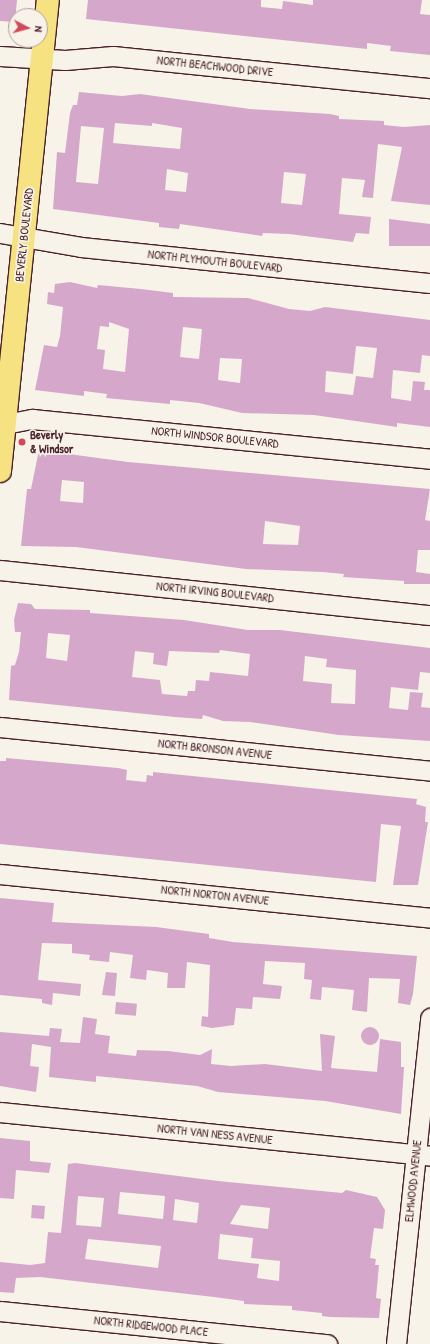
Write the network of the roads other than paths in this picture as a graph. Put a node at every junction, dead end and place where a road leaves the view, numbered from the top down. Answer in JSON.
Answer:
{"nodes":[{"id":1,"x":48,"y":0,"type":"edge"},
{"id":2,"x":0,"y":56,"type":"edge"},
{"id":3,"x":42,"y":60,"type":"junction"},
{"id":4,"x":430,"y":88,"type":"edge"},
{"id":5,"x":0,"y":233,"type":"edge"},
{"id":6,"x":23,"y":237,"type":"junction"},
{"id":7,"x":430,"y":283,"type":"edge"},
{"id":8,"x":2,"y":425,"type":"edge"},
{"id":9,"x":430,"y":459,"type":"edge"},
{"id":10,"x":0,"y":471,"type":"edge"},
{"id":11,"x":0,"y":570,"type":"edge"},
{"id":12,"x":430,"y":615,"type":"edge"},
{"id":13,"x":0,"y":727,"type":"edge"},
{"id":14,"x":430,"y":771,"type":"edge"},
{"id":15,"x":0,"y":874,"type":"edge"},
{"id":16,"x":430,"y":918,"type":"edge"},
{"id":17,"x":430,"y":1018,"type":"edge"},
{"id":18,"x":0,"y":1112,"type":"edge"},
{"id":19,"x":423,"y":1156,"type":"edge"},
{"id":20,"x":0,"y":1311,"type":"edge"},
{"id":21,"x":326,"y":1344,"type":"edge"},
{"id":22,"x":396,"y":1344,"type":"edge"}],
"edges":[{"from":1,"to":3,"type":"main road","name":"BEVERLY BOULEVARD"},
{"from":2,"to":3,"type":"street","name":"NORTH BEACHWOOD DRIVE"},
{"from":3,"to":4,"type":"street","name":"NORTH BEACHWOOD DRIVE"},
{"from":3,"to":6,"type":"main road","name":"BEVERLY BOULEVARD"},
{"from":5,"to":6,"type":"street","name":"NORTH PLYMOUTH BOULEVARD"},
{"from":6,"to":7,"type":"street","name":"NORTH PLYMOUTH BOULEVARD"},
{"from":6,"to":8,"type":"main road","name":"BEVERLY BOULEVARD"},
{"from":8,"to":9,"type":"street","name":"NORTH WINDSOR BOULEVARD"},
{"from":8,"to":10,"type":"main road","name":"BEVERLY BOULEVARD"},
{"from":11,"to":12,"type":"street","name":"NORTH IRVING BOULEVARD"},
{"from":13,"to":14,"type":"street","name":"NORTH BRONSON AVENUE"},
{"from":15,"to":16,"type":"street","name":"NORTH NORTON AVENUE"},
{"from":17,"to":19,"type":"street","name":"ELMWOOD AVENUE"},
{"from":18,"to":19,"type":"street","name":"NORTH VAN NESS AVENUE"},
{"from":19,"to":22,"type":"street","name":"ELMWOOD AVENUE"},
{"from":20,"to":21,"type":"street","name":"NORTH RIDGEWOOD PLACE"}]}
